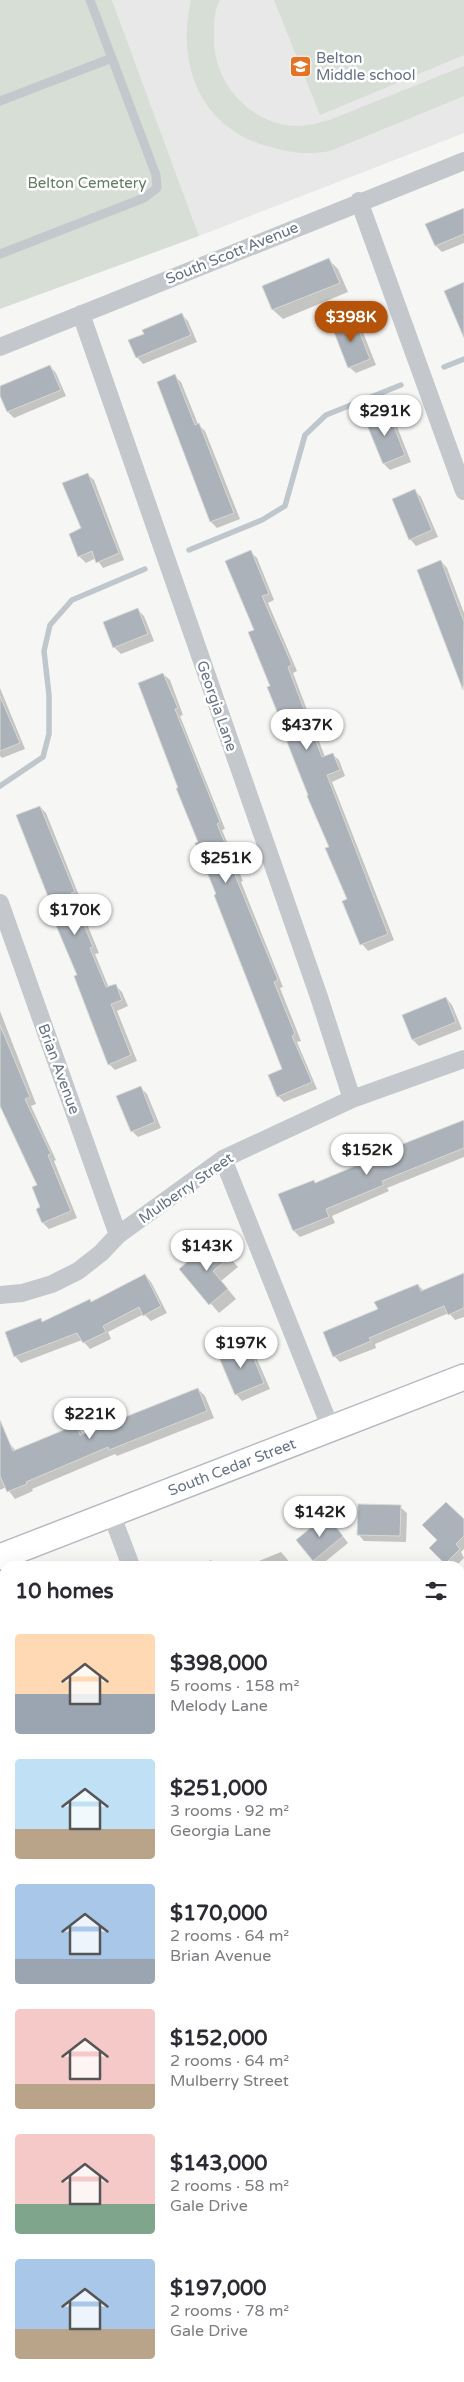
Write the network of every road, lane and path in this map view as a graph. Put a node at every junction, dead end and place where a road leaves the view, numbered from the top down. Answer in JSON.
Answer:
{"nodes":[{"id":1,"x":90,"y":0,"type":"edge"},
{"id":2,"x":112,"y":58,"type":"junction"},
{"id":3,"x":0,"y":101,"type":"edge"},
{"id":4,"x":464,"y":161,"type":"edge"},
{"id":5,"x":359,"y":201,"type":"junction"},
{"id":6,"x":0,"y":254,"type":"edge"},
{"id":7,"x":81,"y":314,"type":"junction"},
{"id":8,"x":0,"y":347,"type":"edge"},
{"id":9,"x":464,"y":491,"type":"edge"},
{"id":10,"x":0,"y":903,"type":"edge"},
{"id":11,"x":464,"y":1058,"type":"edge"},
{"id":12,"x":352,"y":1099,"type":"junction"},
{"id":13,"x":223,"y":1159,"type":"junction"},
{"id":14,"x":118,"y":1235,"type":"junction"},
{"id":15,"x":0,"y":1295,"type":"edge"},
{"id":16,"x":464,"y":1377,"type":"edge"},
{"id":17,"x":330,"y":1429,"type":"junction"},
{"id":18,"x":111,"y":1514,"type":"junction"},
{"id":19,"x":0,"y":1556,"type":"edge"},
{"id":20,"x":129,"y":1561,"type":"edge"}],
"edges":[{"from":1,"to":2,"type":"lane"},
{"from":2,"to":3,"type":"lane"},
{"from":2,"to":6,"type":"lane"},
{"from":4,"to":5,"type":"street","name":"South Scott Avenue"},
{"from":5,"to":7,"type":"street","name":"South Scott Avenue"},
{"from":5,"to":9,"type":"street"},
{"from":7,"to":8,"type":"street","name":"South Scott Avenue"},
{"from":7,"to":12,"type":"street","name":"Georgia Lane"},
{"from":10,"to":14,"type":"street","name":"Brian Avenue"},
{"from":11,"to":12,"type":"street","name":"Mulberry Street"},
{"from":12,"to":13,"type":"street","name":"Mulberry Street"},
{"from":13,"to":14,"type":"street","name":"Mulberry Street"},
{"from":13,"to":17,"type":"street"},
{"from":14,"to":15,"type":"street","name":"Mulberry Street"},
{"from":16,"to":17,"type":"main road","name":"South Cedar Street"},
{"from":17,"to":18,"type":"main road","name":"South Cedar Street"},
{"from":18,"to":19,"type":"main road","name":"South Cedar Street"},
{"from":18,"to":20,"type":"street"}]}
